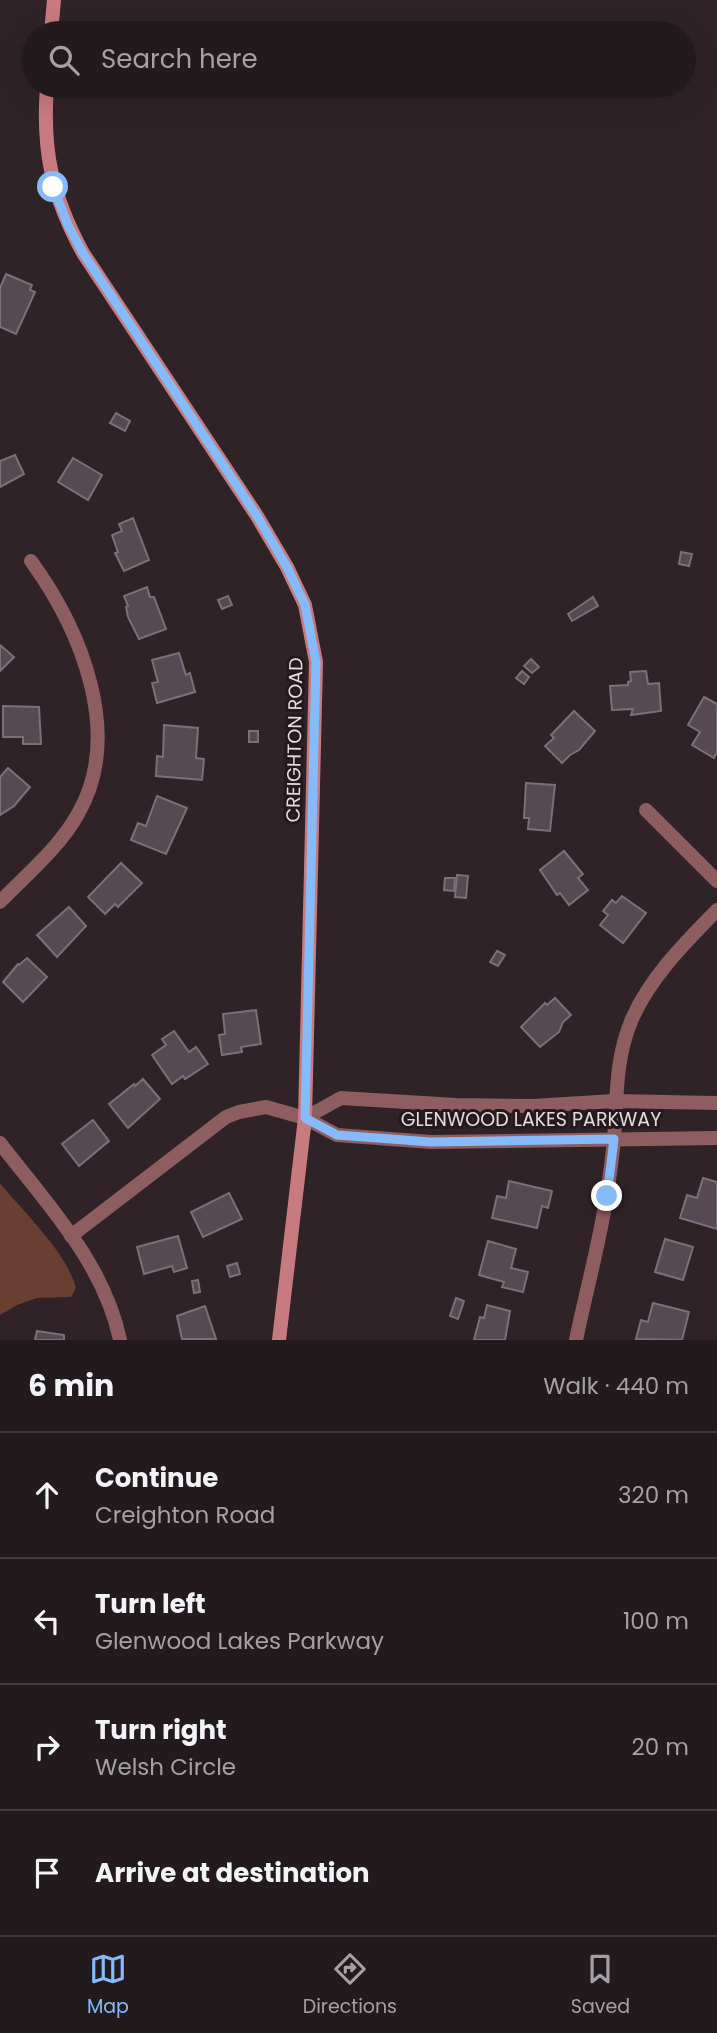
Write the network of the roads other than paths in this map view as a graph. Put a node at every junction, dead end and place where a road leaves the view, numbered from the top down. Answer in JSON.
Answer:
{"nodes":[{"id":1,"x":54,"y":0,"type":"edge"},
{"id":2,"x":52,"y":21,"type":"edge"},
{"id":3,"x":47,"y":98,"type":"edge"},
{"id":4,"x":31,"y":561,"type":"dead end"},
{"id":5,"x":646,"y":810,"type":"dead end"},
{"id":6,"x":717,"y":881,"type":"edge"},
{"id":7,"x":0,"y":902,"type":"edge"},
{"id":8,"x":717,"y":910,"type":"edge"},
{"id":9,"x":614,"y":1101,"type":"junction"},
{"id":10,"x":717,"y":1103,"type":"edge"},
{"id":11,"x":305,"y":1118,"type":"junction"},
{"id":12,"x":717,"y":1138,"type":"edge"},
{"id":13,"x":614,"y":1139,"type":"junction"},
{"id":14,"x":0,"y":1143,"type":"edge"},
{"id":15,"x":71,"y":1236,"type":"junction"},
{"id":16,"x":120,"y":1340,"type":"edge"},
{"id":17,"x":279,"y":1340,"type":"edge"},
{"id":18,"x":576,"y":1340,"type":"edge"}],
"edges":[{"from":1,"to":2,"type":"main road"},
{"from":3,"to":11,"type":"main road","name":"CREIGHTON ROAD"},
{"from":4,"to":7,"type":"street"},
{"from":5,"to":6,"type":"street"},
{"from":8,"to":9,"type":"street"},
{"from":9,"to":10,"type":"street","name":"GLENWOOD LAKES PARKWAY"},
{"from":9,"to":11,"type":"street","name":"GLENWOOD LAKES PARKWAY"},
{"from":9,"to":13,"type":"street"},
{"from":11,"to":13,"type":"street","name":"GLENWOOD LAKES PARKWAY"},
{"from":11,"to":15,"type":"street"},
{"from":11,"to":17,"type":"main road","name":"CREIGHTON ROAD"},
{"from":12,"to":13,"type":"street","name":"GLENWOOD LAKES PARKWAY"},
{"from":13,"to":18,"type":"street"},
{"from":14,"to":15,"type":"street"},
{"from":15,"to":16,"type":"street"}]}
